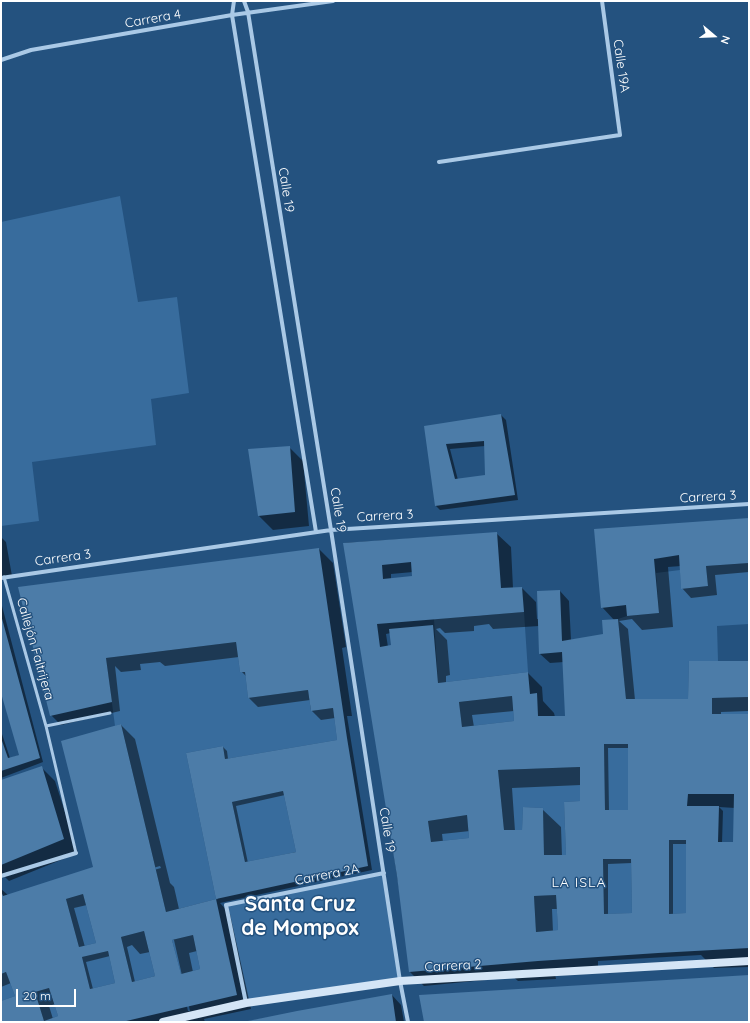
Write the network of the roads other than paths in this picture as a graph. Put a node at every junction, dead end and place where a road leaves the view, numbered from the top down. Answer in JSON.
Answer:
{"nodes":[{"id":1,"x":234,"y":1,"type":"edge"},
{"id":2,"x":244,"y":1,"type":"edge"},
{"id":3,"x":333,"y":1,"type":"edge"},
{"id":4,"x":602,"y":1,"type":"edge"},
{"id":5,"x":248,"y":12,"type":"junction"},
{"id":6,"x":232,"y":15,"type":"junction"},
{"id":7,"x":1,"y":60,"type":"edge"},
{"id":8,"x":439,"y":162,"type":"dead end"},
{"id":9,"x":749,"y":504,"type":"edge"},
{"id":10,"x":331,"y":530,"type":"junction"},
{"id":11,"x":316,"y":532,"type":"junction"},
{"id":12,"x":2,"y":577,"type":"edge"},
{"id":13,"x":110,"y":713,"type":"dead end"},
{"id":14,"x":46,"y":726,"type":"junction"},
{"id":15,"x":76,"y":853,"type":"joint"},
{"id":16,"x":384,"y":873,"type":"junction"},
{"id":17,"x":1,"y":876,"type":"edge"},
{"id":18,"x":749,"y":961,"type":"edge"},
{"id":19,"x":400,"y":981,"type":"junction"},
{"id":20,"x":246,"y":1003,"type":"junction"},
{"id":21,"x":162,"y":1022,"type":"edge"},
{"id":22,"x":408,"y":1022,"type":"edge"}],
"edges":[{"from":1,"to":6,"type":"street","name":"Calle 19"},
{"from":2,"to":5,"type":"street","name":"Calle 19"},
{"from":3,"to":5,"type":"street","name":"Carrera 4"},
{"from":4,"to":8,"type":"street","name":"Calle 19A"},
{"from":5,"to":6,"type":"street","name":"Carrera 4"},
{"from":5,"to":10,"type":"street","name":"Calle 19"},
{"from":6,"to":7,"type":"street","name":"Carrera 4"},
{"from":6,"to":11,"type":"street","name":"Calle 19"},
{"from":9,"to":10,"type":"street","name":"Carrera 3"},
{"from":10,"to":11,"type":"street","name":"Carrera 3"},
{"from":10,"to":16,"type":"street","name":"Calle 19"},
{"from":11,"to":12,"type":"street","name":"Carrera 3"},
{"from":12,"to":14,"type":"lane","name":"Callejón Faltrijera"},
{"from":13,"to":14,"type":"lane"},
{"from":14,"to":15,"type":"lane","name":"Callejón Faltrijera"},
{"from":15,"to":17,"type":"street"},
{"from":16,"to":19,"type":"street","name":"Calle 19"},
{"from":16,"to":20,"type":"street","name":"Carrera 2A"},
{"from":18,"to":19,"type":"main road","name":"Carrera 2"},
{"from":19,"to":20,"type":"main road","name":"Carrera 2"},
{"from":19,"to":22,"type":"street","name":"Calle 19"},
{"from":20,"to":21,"type":"main road","name":"Carrera 2"}]}
